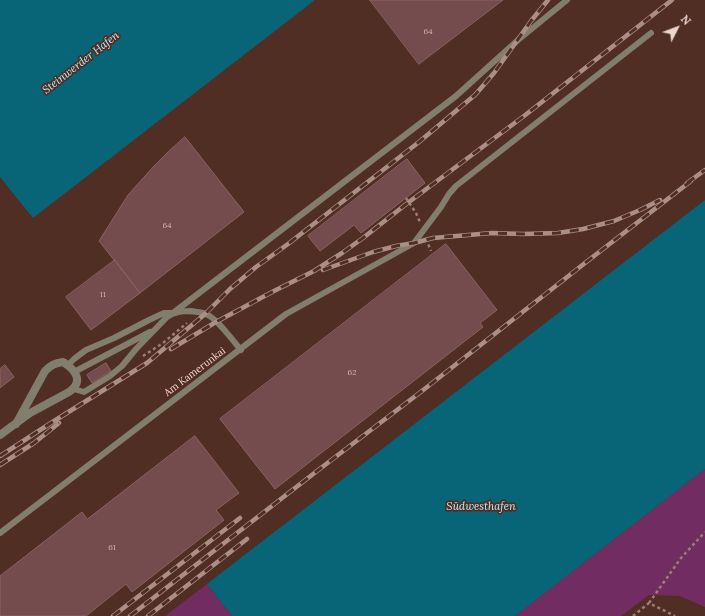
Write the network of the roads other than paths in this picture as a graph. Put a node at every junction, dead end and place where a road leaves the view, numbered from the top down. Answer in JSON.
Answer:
{"nodes":[{"id":1,"x":567,"y":0,"type":"edge"},
{"id":2,"x":651,"y":33,"type":"dead end"},
{"id":3,"x":173,"y":313,"type":"junction"},
{"id":4,"x":157,"y":328,"type":"junction"},
{"id":5,"x":241,"y":350,"type":"junction"},
{"id":6,"x":68,"y":365,"type":"junction"},
{"id":7,"x":74,"y":372,"type":"junction"},
{"id":8,"x":74,"y":389,"type":"junction"},
{"id":9,"x":16,"y":424,"type":"junction"},
{"id":10,"x":0,"y":435,"type":"edge"},
{"id":11,"x":0,"y":533,"type":"edge"}],
"edges":[{"from":1,"to":3,"type":"lane"},
{"from":2,"to":5,"type":"lane","name":"Am Kamerunkai"},
{"from":3,"to":4,"type":"lane"},
{"from":3,"to":5,"type":"lane"},
{"from":3,"to":6,"type":"lane"},
{"from":4,"to":7,"type":"lane"},
{"from":4,"to":8,"type":"lane"},
{"from":5,"to":11,"type":"lane","name":"Am Kamerunkai"},
{"from":6,"to":7,"type":"street"},
{"from":6,"to":9,"type":"street"},
{"from":7,"to":8,"type":"street"},
{"from":8,"to":9,"type":"street"},
{"from":9,"to":10,"type":"street"}]}
